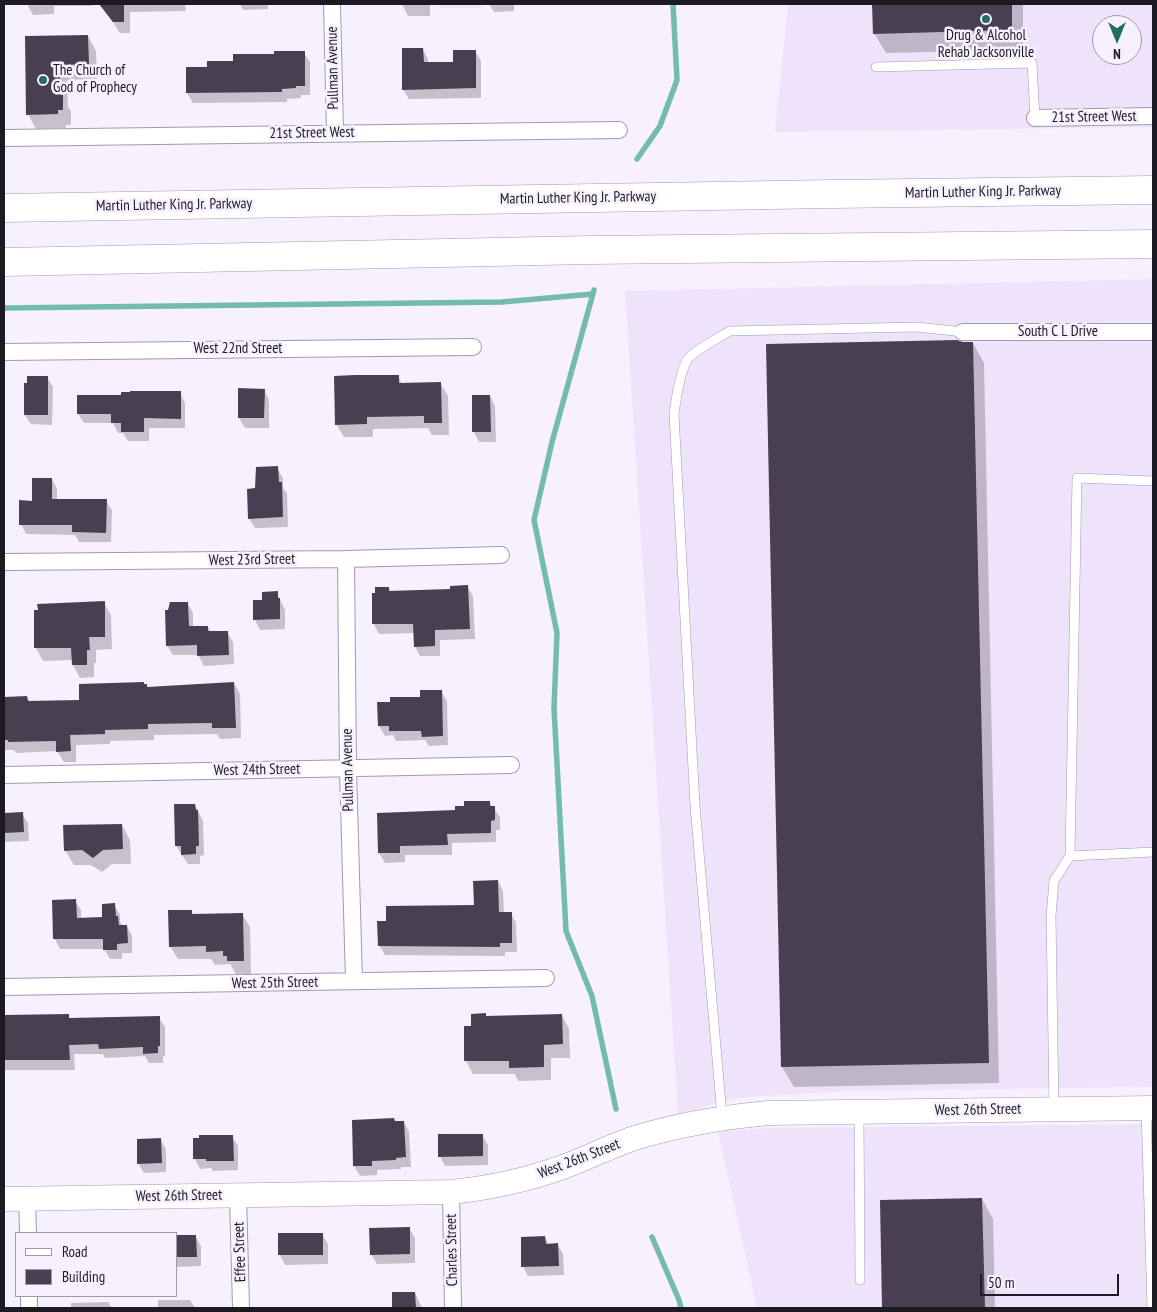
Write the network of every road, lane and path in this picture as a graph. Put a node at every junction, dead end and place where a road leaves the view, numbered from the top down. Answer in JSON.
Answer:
{"nodes":[{"id":1,"x":332,"y":4,"type":"edge"},
{"id":2,"x":876,"y":67,"type":"dead end"},
{"id":3,"x":1153,"y":116,"type":"edge"},
{"id":4,"x":1035,"y":118,"type":"joint"},
{"id":5,"x":619,"y":130,"type":"dead end"},
{"id":6,"x":335,"y":132,"type":"junction"},
{"id":7,"x":4,"y":138,"type":"edge"},
{"id":8,"x":1153,"y":190,"type":"edge"},
{"id":9,"x":4,"y":208,"type":"edge"},
{"id":10,"x":1153,"y":244,"type":"edge"},
{"id":11,"x":4,"y":262,"type":"edge"},
{"id":12,"x":963,"y":332,"type":"joint"},
{"id":13,"x":1153,"y":332,"type":"edge"},
{"id":14,"x":473,"y":347,"type":"dead end"},
{"id":15,"x":4,"y":352,"type":"edge"},
{"id":16,"x":1153,"y":481,"type":"edge"},
{"id":17,"x":500,"y":555,"type":"dead end"},
{"id":18,"x":346,"y":559,"type":"junction"},
{"id":19,"x":4,"y":562,"type":"edge"},
{"id":20,"x":511,"y":765,"type":"dead end"},
{"id":21,"x":348,"y":769,"type":"junction"},
{"id":22,"x":4,"y":775,"type":"edge"},
{"id":23,"x":1153,"y":852,"type":"edge"},
{"id":24,"x":1070,"y":856,"type":"junction"},
{"id":25,"x":546,"y":978,"type":"dead end"},
{"id":26,"x":354,"y":981,"type":"junction"},
{"id":27,"x":4,"y":987,"type":"edge"},
{"id":28,"x":1054,"y":1108,"type":"junction"},
{"id":29,"x":1150,"y":1108,"type":"edge"},
{"id":30,"x":859,"y":1112,"type":"junction"},
{"id":31,"x":722,"y":1117,"type":"junction"},
{"id":32,"x":451,"y":1192,"type":"junction"},
{"id":33,"x":238,"y":1195,"type":"junction"},
{"id":34,"x":15,"y":1199,"type":"edge"},
{"id":35,"x":1151,"y":1219,"type":"edge"},
{"id":36,"x":28,"y":1232,"type":"edge"},
{"id":37,"x":860,"y":1280,"type":"dead end"},
{"id":38,"x":241,"y":1308,"type":"edge"},
{"id":39,"x":453,"y":1308,"type":"edge"},
{"id":40,"x":1152,"y":1308,"type":"edge"}],
"edges":[{"from":1,"to":6,"type":"street","name":"Pullman Avenue"},
{"from":2,"to":4,"type":"lane"},
{"from":3,"to":4,"type":"street","name":"21st Street West"},
{"from":5,"to":6,"type":"street","name":"21st Street West"},
{"from":6,"to":7,"type":"street","name":"21st Street West"},
{"from":8,"to":9,"type":"highway","name":"Martin Luther King Jr. Parkway"},
{"from":10,"to":11,"type":"highway"},
{"from":12,"to":13,"type":"street","name":"South C L Drive"},
{"from":12,"to":31,"type":"lane"},
{"from":14,"to":15,"type":"street","name":"West 22nd Street"},
{"from":16,"to":24,"type":"lane"},
{"from":17,"to":18,"type":"street","name":"West 23rd Street"},
{"from":18,"to":19,"type":"street","name":"West 23rd Street"},
{"from":18,"to":21,"type":"street","name":"Pullman Avenue"},
{"from":20,"to":21,"type":"street","name":"West 24th Street"},
{"from":21,"to":22,"type":"street","name":"West 24th Street"},
{"from":21,"to":26,"type":"street","name":"Pullman Avenue"},
{"from":23,"to":24,"type":"lane"},
{"from":24,"to":28,"type":"lane"},
{"from":25,"to":26,"type":"street","name":"West 25th Street"},
{"from":26,"to":27,"type":"street","name":"West 25th Street"},
{"from":28,"to":29,"type":"main road","name":"West 26th Street"},
{"from":28,"to":30,"type":"main road","name":"West 26th Street"},
{"from":29,"to":35,"type":"lane"},
{"from":30,"to":31,"type":"main road","name":"West 26th Street"},
{"from":30,"to":37,"type":"lane"},
{"from":31,"to":32,"type":"main road","name":"West 26th Street"},
{"from":32,"to":33,"type":"main road","name":"West 26th Street"},
{"from":32,"to":39,"type":"street","name":"Charles Street"},
{"from":33,"to":34,"type":"main road","name":"West 26th Street"},
{"from":33,"to":38,"type":"street","name":"Effee Street"},
{"from":34,"to":36,"type":"street"},
{"from":35,"to":40,"type":"lane"}]}
